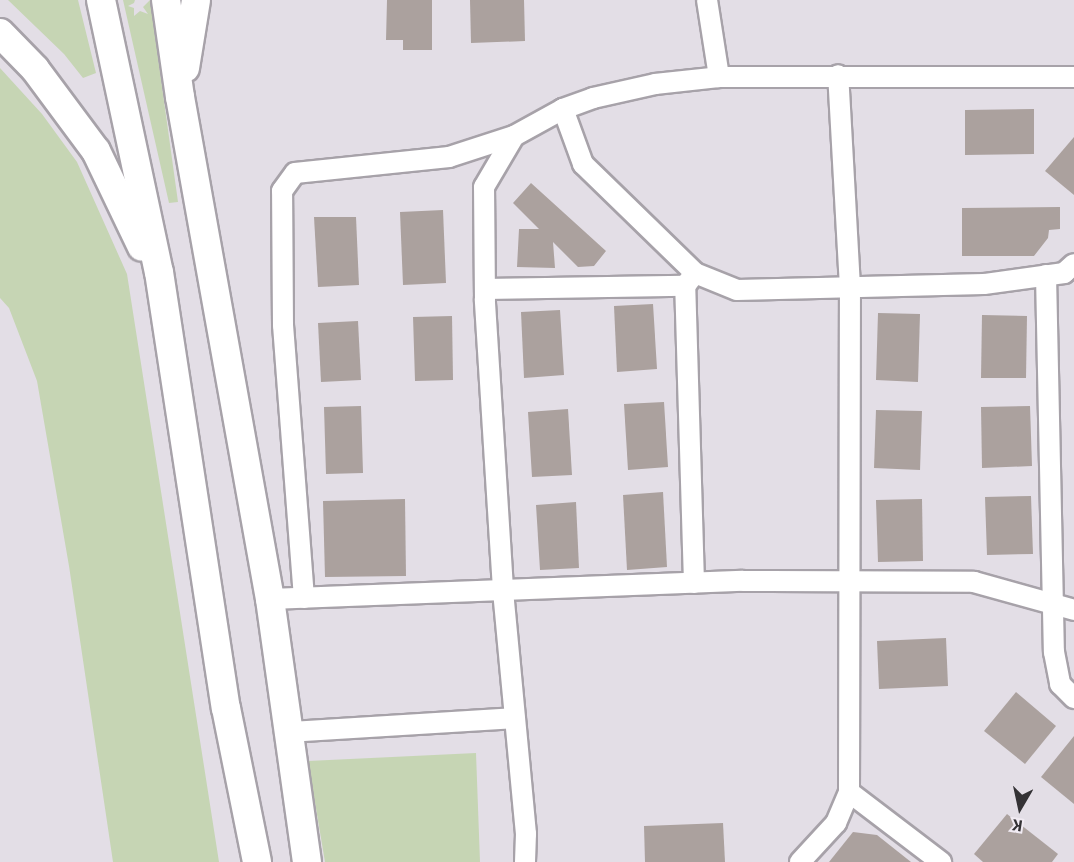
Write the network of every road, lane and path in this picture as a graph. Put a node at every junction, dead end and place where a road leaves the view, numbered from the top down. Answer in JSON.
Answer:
{"nodes":[{"id":1,"x":101,"y":0,"type":"edge"},
{"id":2,"x":166,"y":0,"type":"edge"},
{"id":3,"x":196,"y":0,"type":"edge"},
{"id":4,"x":707,"y":0,"type":"edge"},
{"id":5,"x":0,"y":33,"type":"edge"},
{"id":6,"x":838,"y":75,"type":"junction"},
{"id":7,"x":719,"y":77,"type":"junction"},
{"id":8,"x":1074,"y":77,"type":"edge"},
{"id":9,"x":180,"y":97,"type":"junction"},
{"id":10,"x":563,"y":109,"type":"junction"},
{"id":11,"x":514,"y":136,"type":"junction"},
{"id":12,"x":1064,"y":274,"type":"edge"},
{"id":13,"x":690,"y":280,"type":"junction"},
{"id":14,"x":161,"y":285,"type":"junction"},
{"id":15,"x":850,"y":287,"type":"junction"},
{"id":16,"x":485,"y":289,"type":"junction"},
{"id":17,"x":851,"y":581,"type":"junction"},
{"id":18,"x":694,"y":583,"type":"junction"},
{"id":19,"x":503,"y":590,"type":"junction"},
{"id":20,"x":304,"y":598,"type":"junction"},
{"id":21,"x":270,"y":599,"type":"junction"},
{"id":22,"x":1054,"y":603,"type":"junction"},
{"id":23,"x":1074,"y":610,"type":"edge"},
{"id":24,"x":1074,"y":698,"type":"edge"},
{"id":25,"x":515,"y":718,"type":"junction"},
{"id":26,"x":289,"y":732,"type":"junction"},
{"id":27,"x":849,"y":792,"type":"junction"},
{"id":28,"x":257,"y":862,"type":"edge"},
{"id":29,"x":307,"y":862,"type":"edge"},
{"id":30,"x":525,"y":862,"type":"edge"},
{"id":31,"x":800,"y":862,"type":"edge"},
{"id":32,"x":941,"y":862,"type":"edge"}],
"edges":[{"from":1,"to":14,"type":"main road"},
{"from":2,"to":9,"type":"main road"},
{"from":3,"to":9,"type":"main road"},
{"from":4,"to":7,"type":"street"},
{"from":5,"to":14,"type":"main road"},
{"from":6,"to":7,"type":"street"},
{"from":6,"to":8,"type":"street"},
{"from":6,"to":15,"type":"street"},
{"from":7,"to":10,"type":"street"},
{"from":9,"to":21,"type":"main road"},
{"from":10,"to":11,"type":"street"},
{"from":10,"to":13,"type":"street"},
{"from":11,"to":16,"type":"street"},
{"from":11,"to":20,"type":"street"},
{"from":12,"to":15,"type":"street"},
{"from":12,"to":22,"type":"street"},
{"from":13,"to":15,"type":"street"},
{"from":13,"to":16,"type":"street"},
{"from":13,"to":18,"type":"street"},
{"from":14,"to":28,"type":"main road"},
{"from":15,"to":17,"type":"street"},
{"from":16,"to":19,"type":"street"},
{"from":17,"to":18,"type":"street"},
{"from":17,"to":22,"type":"street"},
{"from":17,"to":27,"type":"street"},
{"from":18,"to":19,"type":"street"},
{"from":19,"to":20,"type":"street"},
{"from":19,"to":25,"type":"street"},
{"from":20,"to":21,"type":"street"},
{"from":21,"to":26,"type":"main road"},
{"from":22,"to":23,"type":"street"},
{"from":22,"to":24,"type":"street"},
{"from":25,"to":26,"type":"street"},
{"from":25,"to":30,"type":"street"},
{"from":26,"to":29,"type":"main road"},
{"from":27,"to":31,"type":"street"},
{"from":27,"to":32,"type":"street"}]}
